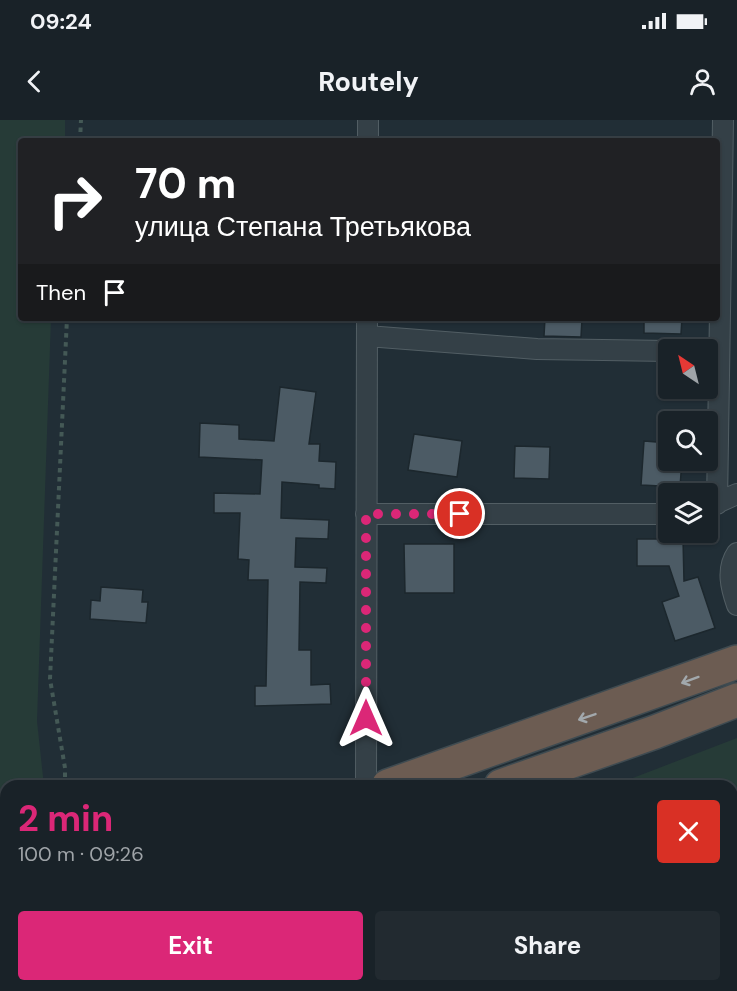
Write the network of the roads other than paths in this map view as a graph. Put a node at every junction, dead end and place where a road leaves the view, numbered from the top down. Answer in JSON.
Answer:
{"nodes":[{"id":1,"x":368,"y":120,"type":"edge"},
{"id":2,"x":723,"y":120,"type":"edge"},
{"id":3,"x":368,"y":138,"type":"edge"},
{"id":4,"x":720,"y":197,"type":"edge"},
{"id":5,"x":715,"y":321,"type":"edge"},
{"id":6,"x":367,"y":327,"type":"edge"},
{"id":7,"x":714,"y":339,"type":"edge"},
{"id":8,"x":658,"y":351,"type":"edge"},
{"id":9,"x":713,"y":399,"type":"edge"},
{"id":10,"x":712,"y":483,"type":"edge"},
{"id":11,"x":737,"y":494,"type":"edge"},
{"id":12,"x":718,"y":503,"type":"edge"},
{"id":13,"x":366,"y":514,"type":"junction"},
{"id":14,"x":658,"y":514,"type":"edge"},
{"id":15,"x":737,"y":553,"type":"edge"},
{"id":16,"x":737,"y":605,"type":"edge"},
{"id":17,"x":737,"y":662,"type":"edge"},
{"id":18,"x":642,"y":697,"type":"junction"},
{"id":19,"x":737,"y":700,"type":"edge"},
{"id":20,"x":655,"y":732,"type":"junction"},
{"id":21,"x":366,"y":780,"type":"edge"},
{"id":22,"x":405,"y":780,"type":"edge"},
{"id":23,"x":518,"y":780,"type":"edge"}],
"edges":[{"from":1,"to":3,"type":"street"},
{"from":2,"to":4,"type":"street"},
{"from":5,"to":7,"type":"street"},
{"from":6,"to":8,"type":"street"},
{"from":6,"to":13,"type":"street"},
{"from":9,"to":10,"type":"street"},
{"from":11,"to":12,"type":"street"},
{"from":13,"to":14,"type":"street"},
{"from":13,"to":21,"type":"street"},
{"from":15,"to":16,"type":"street"},
{"from":17,"to":18,"type":"highway","one_way":true},
{"from":18,"to":20,"type":"highway"},
{"from":18,"to":22,"type":"highway","one_way":true},
{"from":19,"to":20,"type":"highway"},
{"from":20,"to":23,"type":"highway"}]}
